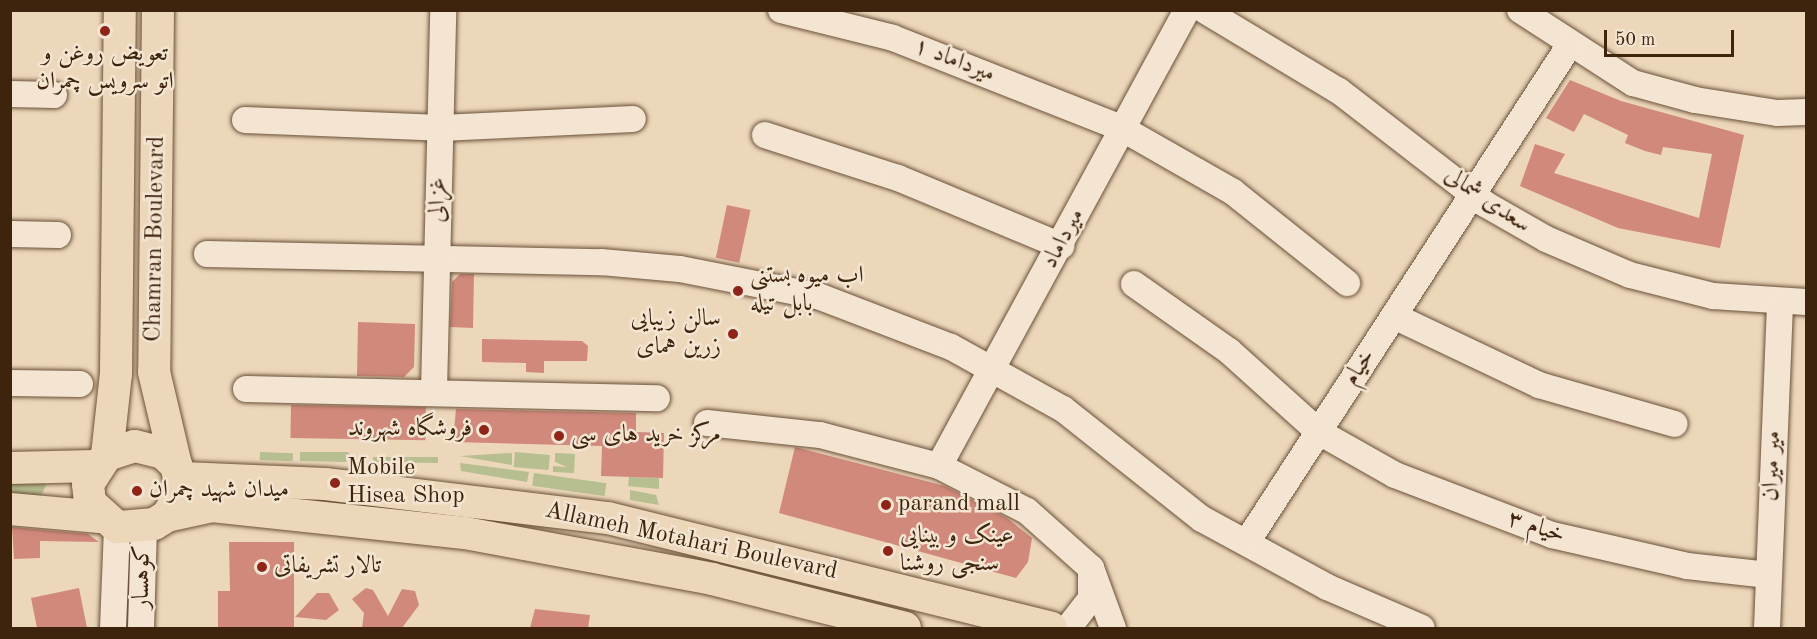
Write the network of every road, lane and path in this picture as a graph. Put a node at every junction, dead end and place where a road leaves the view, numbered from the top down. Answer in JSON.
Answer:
{"nodes":[{"id":1,"x":120,"y":10,"type":"edge"},
{"id":2,"x":158,"y":10,"type":"edge"},
{"id":3,"x":443,"y":10,"type":"edge"},
{"id":4,"x":781,"y":10,"type":"edge"},
{"id":5,"x":1187,"y":10,"type":"edge"},
{"id":6,"x":1204,"y":10,"type":"edge"},
{"id":7,"x":1520,"y":10,"type":"edge"},
{"id":8,"x":1569,"y":46,"type":"junction"},
{"id":9,"x":10,"y":94,"type":"edge"},
{"id":10,"x":54,"y":94,"type":"dead end"},
{"id":11,"x":1806,"y":112,"type":"edge"},
{"id":12,"x":633,"y":119,"type":"dead end"},
{"id":13,"x":245,"y":120,"type":"dead end"},
{"id":14,"x":441,"y":128,"type":"junction"},
{"id":15,"x":1121,"y":128,"type":"junction"},
{"id":16,"x":765,"y":135,"type":"dead end"},
{"id":17,"x":1473,"y":195,"type":"junction"},
{"id":18,"x":10,"y":234,"type":"edge"},
{"id":19,"x":58,"y":235,"type":"dead end"},
{"id":20,"x":1060,"y":246,"type":"junction"},
{"id":21,"x":207,"y":254,"type":"dead end"},
{"id":22,"x":438,"y":256,"type":"junction"},
{"id":23,"x":1347,"y":283,"type":"dead end"},
{"id":24,"x":1134,"y":284,"type":"dead end"},
{"id":25,"x":1806,"y":302,"type":"edge"},
{"id":26,"x":1780,"y":304,"type":"junction"},
{"id":27,"x":1394,"y":316,"type":"junction"},
{"id":28,"x":994,"y":370,"type":"junction"},
{"id":29,"x":154,"y":372,"type":"junction"},
{"id":30,"x":116,"y":374,"type":"junction"},
{"id":31,"x":10,"y":383,"type":"edge"},
{"id":32,"x":80,"y":384,"type":"dead end"},
{"id":33,"x":246,"y":389,"type":"dead end"},
{"id":34,"x":434,"y":390,"type":"junction"},
{"id":35,"x":657,"y":398,"type":"dead end"},
{"id":36,"x":707,"y":423,"type":"dead end"},
{"id":37,"x":1675,"y":424,"type":"dead end"},
{"id":38,"x":1319,"y":432,"type":"junction"},
{"id":39,"x":101,"y":460,"type":"junction"},
{"id":40,"x":939,"y":466,"type":"junction"},
{"id":41,"x":10,"y":468,"type":"edge"},
{"id":42,"x":179,"y":471,"type":"junction"},
{"id":43,"x":10,"y":509,"type":"edge"},
{"id":44,"x":132,"y":521,"type":"junction"},
{"id":45,"x":1247,"y":542,"type":"junction"},
{"id":46,"x":1091,"y":568,"type":"junction"},
{"id":47,"x":1769,"y":575,"type":"junction"},
{"id":48,"x":113,"y":628,"type":"edge"},
{"id":49,"x":141,"y":628,"type":"edge"},
{"id":50,"x":905,"y":628,"type":"edge"},
{"id":51,"x":1050,"y":628,"type":"edge"},
{"id":52,"x":1068,"y":628,"type":"edge"},
{"id":53,"x":1113,"y":628,"type":"edge"},
{"id":54,"x":1422,"y":628,"type":"edge"},
{"id":55,"x":1767,"y":628,"type":"edge"}],
"edges":[{"from":1,"to":30,"type":"main road","name":"Chamran Boulevard"},
{"from":2,"to":29,"type":"main road","name":"Chamran Boulevard"},
{"from":3,"to":14,"type":"street","name":"غزالی"},
{"from":4,"to":15,"type":"street","name":"میرداماد ۱"},
{"from":5,"to":15,"type":"street","name":"میرداماد"},
{"from":6,"to":17,"type":"street","name":"سعدی شمالی"},
{"from":7,"to":8,"type":"street"},
{"from":8,"to":11,"type":"street"},
{"from":8,"to":17,"type":"street","name":"خیام"},
{"from":9,"to":10,"type":"street"},
{"from":12,"to":14,"type":"street"},
{"from":13,"to":14,"type":"street"},
{"from":14,"to":22,"type":"street","name":"غزالی"},
{"from":15,"to":20,"type":"street","name":"میرداماد"},
{"from":15,"to":23,"type":"street","name":"میرداماد ۱"},
{"from":16,"to":20,"type":"street"},
{"from":17,"to":26,"type":"street","name":"سعدی شمالی"},
{"from":17,"to":27,"type":"street","name":"خیام"},
{"from":18,"to":19,"type":"street"},
{"from":20,"to":28,"type":"street","name":"میرداماد"},
{"from":21,"to":22,"type":"street"},
{"from":22,"to":28,"type":"street"},
{"from":22,"to":34,"type":"street","name":"غزالی"},
{"from":24,"to":38,"type":"street","name":"خیام ۳"},
{"from":25,"to":26,"type":"street","name":"سعدی شمالی"},
{"from":26,"to":47,"type":"street","name":"میر میران"},
{"from":27,"to":37,"type":"street"},
{"from":27,"to":38,"type":"street","name":"خیام"},
{"from":28,"to":40,"type":"street","name":"میرداماد"},
{"from":28,"to":45,"type":"street"},
{"from":29,"to":30,"type":"main road"},
{"from":29,"to":42,"type":"main road","name":"Chamran Boulevard"},
{"from":30,"to":39,"type":"main road","name":"Chamran Boulevard"},
{"from":31,"to":32,"type":"street"},
{"from":33,"to":34,"type":"street"},
{"from":34,"to":35,"type":"street"},
{"from":36,"to":40,"type":"street"},
{"from":38,"to":45,"type":"street","name":"خیام"},
{"from":38,"to":47,"type":"street","name":"خیام ۳"},
{"from":39,"to":41,"type":"main road"},
{"from":39,"to":42,"type":"main road"},
{"from":39,"to":44,"type":"main road"},
{"from":40,"to":46,"type":"street"},
{"from":42,"to":44,"type":"main road"},
{"from":42,"to":51,"type":"main road","name":"Allameh Motahari Boulevard"},
{"from":43,"to":44,"type":"main road","name":"Allameh Motahari Boulevard"},
{"from":44,"to":48,"type":"street","name":"کوهسار"},
{"from":44,"to":49,"type":"street","name":"کوهسار"},
{"from":44,"to":50,"type":"main road","name":"Allameh Motahari Boulevard"},
{"from":45,"to":54,"type":"street"},
{"from":46,"to":52,"type":"street"},
{"from":46,"to":53,"type":"street"},
{"from":47,"to":55,"type":"street","name":"میر میران"}]}
